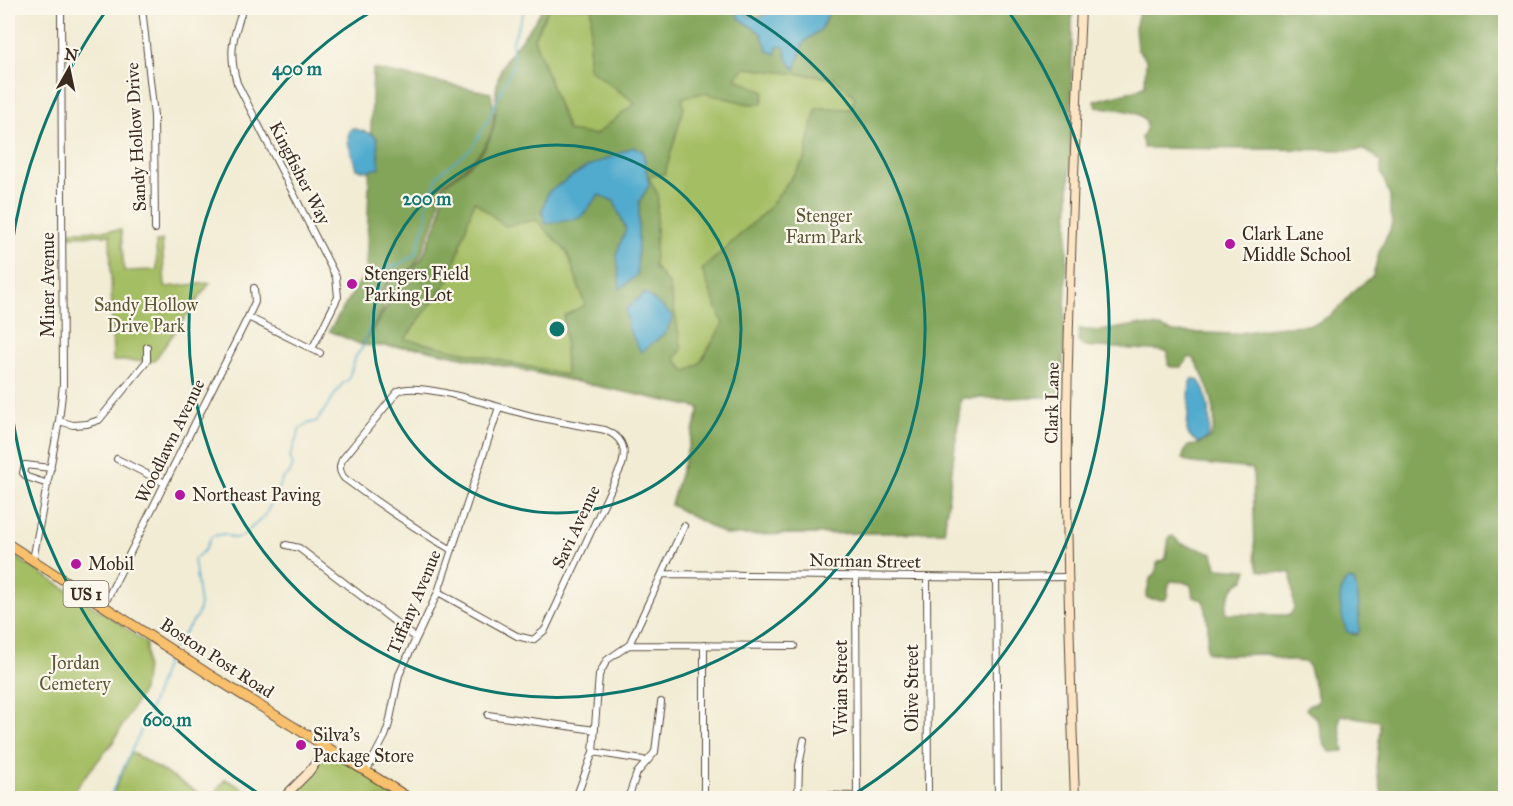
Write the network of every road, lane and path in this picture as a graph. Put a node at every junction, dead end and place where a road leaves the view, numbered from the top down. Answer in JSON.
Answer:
{"nodes":[{"id":1,"x":61,"y":8,"type":"edge"},
{"id":2,"x":142,"y":8,"type":"edge"},
{"id":3,"x":243,"y":8,"type":"edge"},
{"id":4,"x":1081,"y":8,"type":"edge"},
{"id":5,"x":154,"y":229,"type":"dead end"},
{"id":6,"x":254,"y":288,"type":"dead end"},
{"id":7,"x":248,"y":317,"type":"junction"},
{"id":8,"x":147,"y":348,"type":"dead end"},
{"id":9,"x":312,"y":349,"type":"junction"},
{"id":10,"x":320,"y":353,"type":"dead end"},
{"id":11,"x":499,"y":408,"type":"junction"},
{"id":12,"x":59,"y":422,"type":"junction"},
{"id":13,"x":117,"y":459,"type":"dead end"},
{"id":14,"x":51,"y":468,"type":"junction"},
{"id":15,"x":165,"y":483,"type":"junction"},
{"id":16,"x":48,"y":484,"type":"junction"},
{"id":17,"x":684,"y":526,"type":"dead end"},
{"id":18,"x":8,"y":544,"type":"edge"},
{"id":19,"x":286,"y":545,"type":"dead end"},
{"id":20,"x":452,"y":550,"type":"junction"},
{"id":21,"x":33,"y":560,"type":"junction"},
{"id":22,"x":663,"y":574,"type":"junction"},
{"id":23,"x":856,"y":576,"type":"junction"},
{"id":24,"x":927,"y":577,"type":"junction"},
{"id":25,"x":1067,"y":577,"type":"junction"},
{"id":26,"x":996,"y":578,"type":"junction"},
{"id":27,"x":438,"y":592,"type":"junction"},
{"id":28,"x":104,"y":605,"type":"junction"},
{"id":29,"x":416,"y":638,"type":"junction"},
{"id":30,"x":629,"y":645,"type":"junction"},
{"id":31,"x":705,"y":645,"type":"junction"},
{"id":32,"x":794,"y":646,"type":"dead end"},
{"id":33,"x":662,"y":702,"type":"dead end"},
{"id":34,"x":488,"y":715,"type":"dead end"},
{"id":35,"x":595,"y":730,"type":"junction"},
{"id":36,"x":804,"y":740,"type":"dead end"},
{"id":37,"x":327,"y":748,"type":"junction"},
{"id":38,"x":593,"y":752,"type":"junction"},
{"id":39,"x":645,"y":763,"type":"junction"},
{"id":40,"x":366,"y":772,"type":"junction"},
{"id":41,"x":798,"y":797,"type":"edge"},
{"id":42,"x":857,"y":797,"type":"edge"},
{"id":43,"x":283,"y":798,"type":"edge"},
{"id":44,"x":409,"y":798,"type":"edge"},
{"id":45,"x":576,"y":798,"type":"edge"},
{"id":46,"x":628,"y":798,"type":"edge"},
{"id":47,"x":705,"y":798,"type":"edge"},
{"id":48,"x":928,"y":798,"type":"edge"},
{"id":49,"x":998,"y":798,"type":"edge"},
{"id":50,"x":1075,"y":798,"type":"edge"}],
"edges":[{"from":1,"to":12,"type":"street","name":"Miner Avenue"},
{"from":2,"to":5,"type":"street","name":"Sandy Hollow Drive"},
{"from":3,"to":9,"type":"street","name":"Kingfisher Way"},
{"from":4,"to":25,"type":"main road","name":"Clark Lane"},
{"from":6,"to":7,"type":"street","name":"Woodlawn Avenue"},
{"from":7,"to":9,"type":"street"},
{"from":7,"to":15,"type":"street","name":"Woodlawn Avenue"},
{"from":8,"to":12,"type":"street"},
{"from":9,"to":10,"type":"street"},
{"from":11,"to":20,"type":"street","name":"Tiffany Avenue"},
{"from":11,"to":20,"type":"street"},
{"from":11,"to":27,"type":"street","name":"Savi Avenue"},
{"from":12,"to":14,"type":"street","name":"Miner Avenue"},
{"from":13,"to":15,"type":"street"},
{"from":14,"to":16,"type":"street","name":"Miner Avenue"},
{"from":14,"to":16,"type":"street"},
{"from":15,"to":28,"type":"street","name":"Woodlawn Avenue"},
{"from":16,"to":21,"type":"street","name":"Miner Avenue"},
{"from":17,"to":22,"type":"street"},
{"from":18,"to":21,"type":"main road","name":"Boston Post Road","number":"US 1"},
{"from":19,"to":29,"type":"street"},
{"from":20,"to":27,"type":"street","name":"Tiffany Avenue"},
{"from":21,"to":28,"type":"main road","name":"Boston Post Road","number":"US 1"},
{"from":22,"to":23,"type":"street","name":"Norman Street"},
{"from":22,"to":30,"type":"street"},
{"from":23,"to":24,"type":"street","name":"Norman Street"},
{"from":23,"to":42,"type":"street","name":"Vivian Street"},
{"from":24,"to":26,"type":"street","name":"Norman Street"},
{"from":24,"to":48,"type":"street","name":"Olive Street"},
{"from":25,"to":26,"type":"street","name":"Norman Street"},
{"from":25,"to":50,"type":"main road","name":"Clark Lane"},
{"from":26,"to":49,"type":"street"},
{"from":27,"to":29,"type":"street","name":"Tiffany Avenue"},
{"from":28,"to":37,"type":"main road","name":"Boston Post Road","number":"US 1"},
{"from":29,"to":40,"type":"street","name":"Tiffany Avenue"},
{"from":30,"to":31,"type":"street"},
{"from":30,"to":35,"type":"street"},
{"from":31,"to":32,"type":"street"},
{"from":31,"to":47,"type":"street"},
{"from":33,"to":39,"type":"street"},
{"from":34,"to":35,"type":"street"},
{"from":35,"to":38,"type":"street"},
{"from":36,"to":41,"type":"street"},
{"from":37,"to":40,"type":"main road","name":"Boston Post Road","number":"US 1"},
{"from":37,"to":43,"type":"main road"},
{"from":38,"to":39,"type":"street"},
{"from":38,"to":45,"type":"street"},
{"from":39,"to":46,"type":"street"},
{"from":40,"to":44,"type":"main road","name":"Boston Post Road","number":"US 1"},
{"from":41,"to":42,"type":"street"}]}
